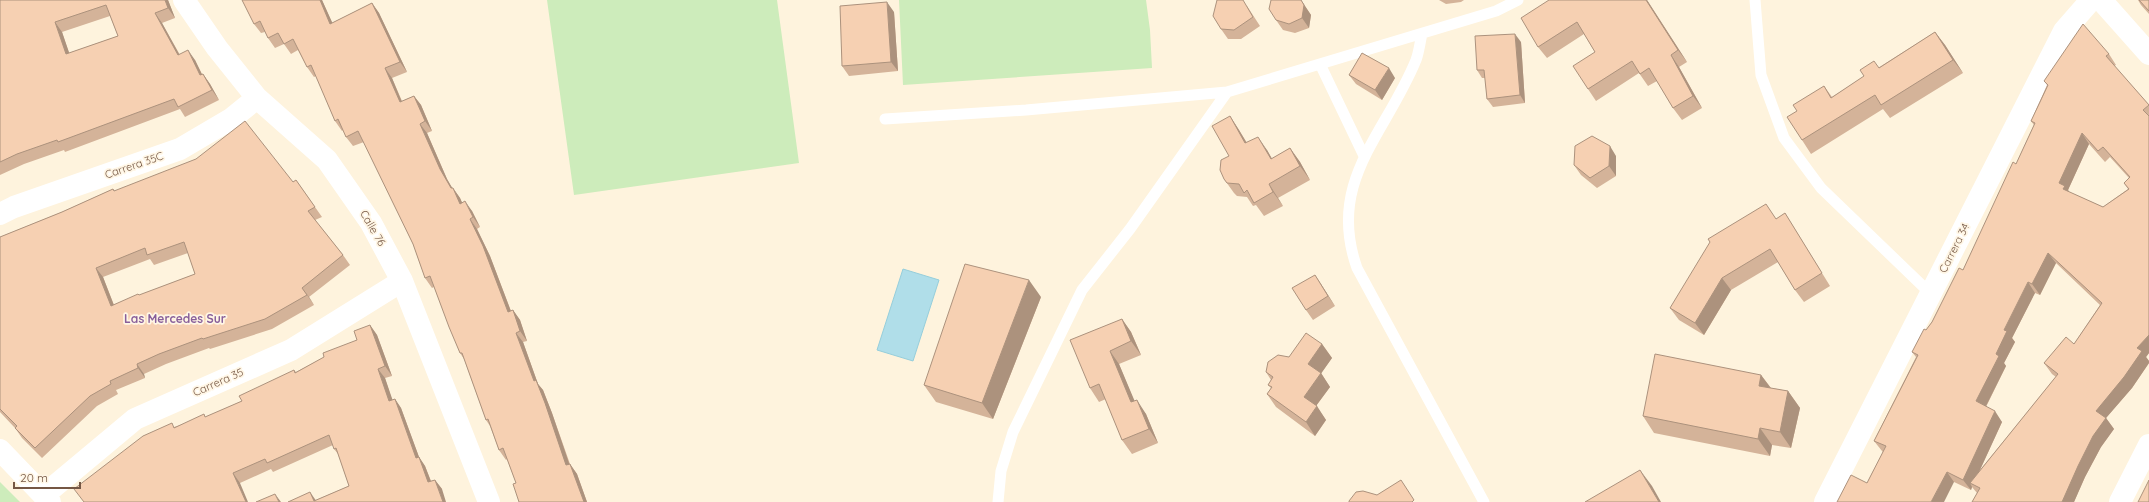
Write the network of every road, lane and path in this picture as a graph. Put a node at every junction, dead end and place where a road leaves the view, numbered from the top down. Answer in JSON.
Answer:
{"nodes":[{"id":1,"x":184,"y":0,"type":"edge"},
{"id":2,"x":1518,"y":0,"type":"edge"},
{"id":3,"x":1755,"y":0,"type":"edge"},
{"id":4,"x":2091,"y":0,"type":"edge"},
{"id":5,"x":2101,"y":0,"type":"edge"},
{"id":6,"x":1422,"y":34,"type":"junction"},
{"id":7,"x":2149,"y":54,"type":"edge"},
{"id":8,"x":1320,"y":64,"type":"junction"},
{"id":9,"x":1227,"y":92,"type":"junction"},
{"id":10,"x":257,"y":98,"type":"junction"},
{"id":11,"x":885,"y":119,"type":"dead end"},
{"id":12,"x":1364,"y":156,"type":"junction"},
{"id":13,"x":0,"y":214,"type":"edge"},
{"id":14,"x":402,"y":282,"type":"junction"},
{"id":15,"x":1931,"y":294,"type":"junction"},
{"id":16,"x":2149,"y":445,"type":"edge"},
{"id":17,"x":0,"y":450,"type":"edge"},
{"id":18,"x":47,"y":499,"type":"edge"},
{"id":19,"x":489,"y":502,"type":"edge"},
{"id":20,"x":998,"y":502,"type":"edge"},
{"id":21,"x":1484,"y":502,"type":"edge"},
{"id":22,"x":1825,"y":502,"type":"edge"},
{"id":23,"x":2120,"y":502,"type":"edge"}],
"edges":[{"from":1,"to":10,"type":"street","name":"Calle 76"},
{"from":2,"to":6,"type":"lane"},
{"from":3,"to":15,"type":"lane"},
{"from":4,"to":15,"type":"street","name":"Carrera 34"},
{"from":5,"to":7,"type":"street"},
{"from":6,"to":8,"type":"lane"},
{"from":6,"to":12,"type":"lane"},
{"from":8,"to":9,"type":"lane"},
{"from":8,"to":12,"type":"lane"},
{"from":9,"to":11,"type":"lane"},
{"from":9,"to":20,"type":"lane"},
{"from":10,"to":13,"type":"street","name":"Carrera 35C"},
{"from":10,"to":14,"type":"street","name":"Calle 76"},
{"from":12,"to":21,"type":"lane"},
{"from":14,"to":18,"type":"street","name":"Carrera 35"},
{"from":14,"to":19,"type":"street","name":"Calle 76"},
{"from":15,"to":22,"type":"street","name":"Carrera 34"},
{"from":16,"to":23,"type":"street"},
{"from":17,"to":18,"type":"street"}]}
